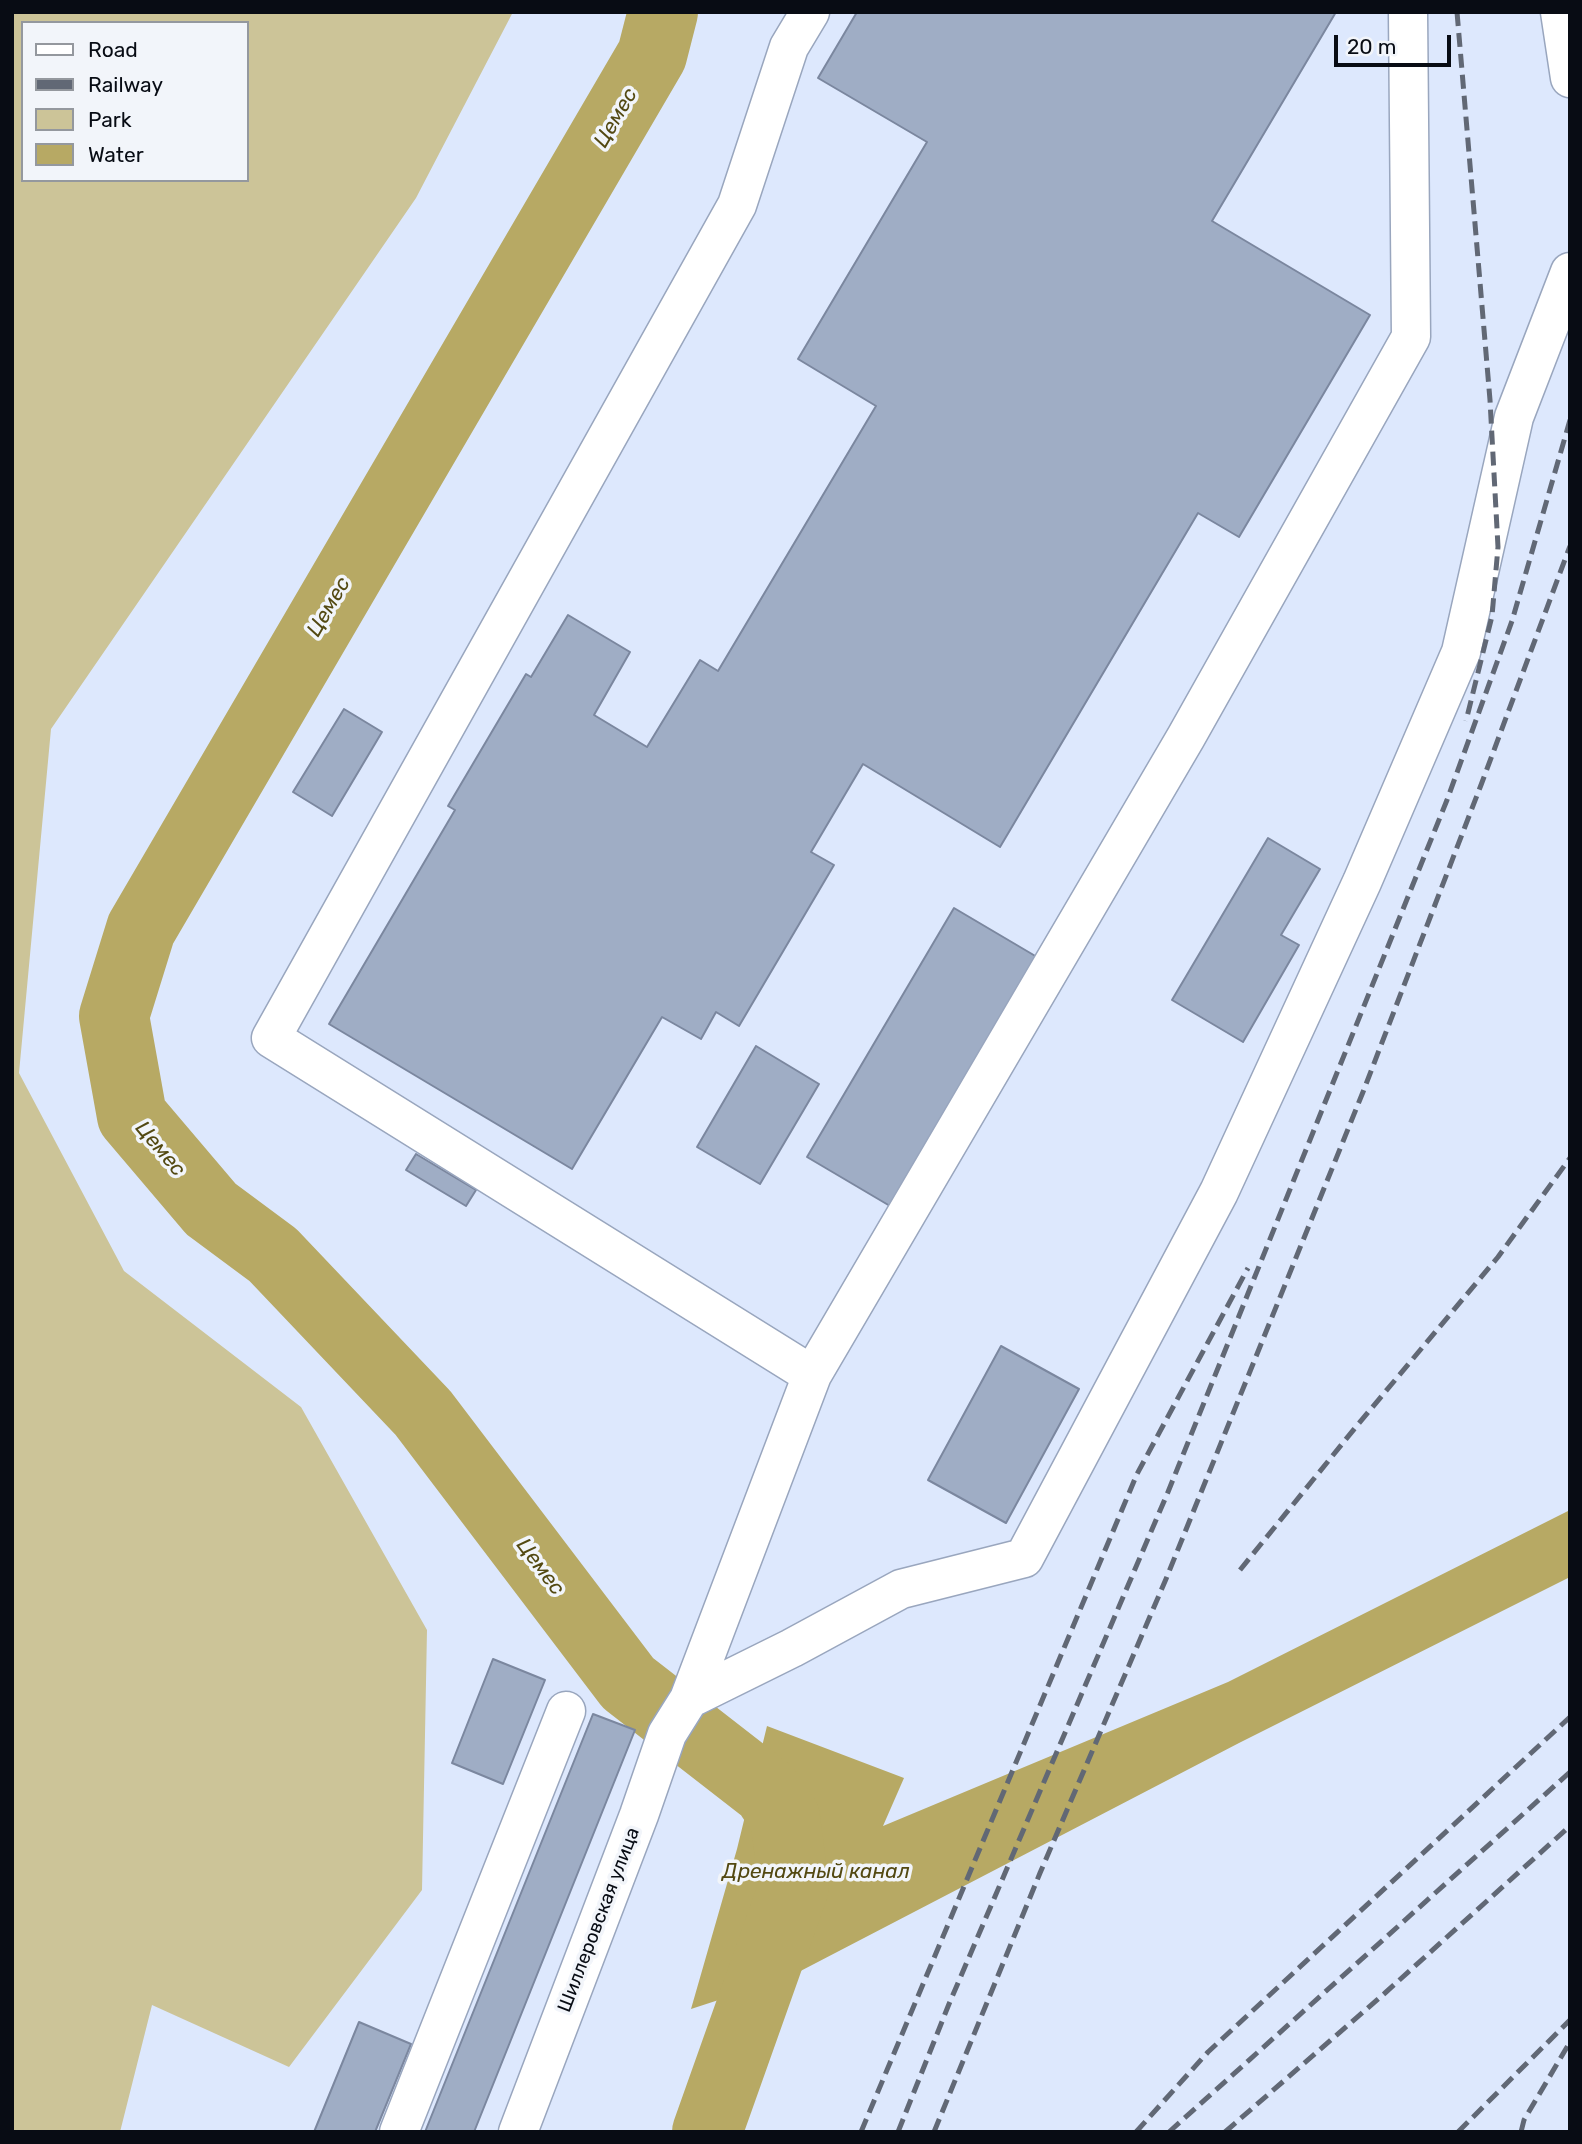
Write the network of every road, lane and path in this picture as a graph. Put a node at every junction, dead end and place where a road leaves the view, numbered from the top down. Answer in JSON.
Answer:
{"nodes":[{"id":1,"x":810,"y":12,"type":"edge"},
{"id":2,"x":1408,"y":12,"type":"edge"},
{"id":3,"x":1560,"y":12,"type":"edge"},
{"id":4,"x":1570,"y":78,"type":"edge"},
{"id":5,"x":1570,"y":272,"type":"edge"},
{"id":6,"x":812,"y":1375,"type":"junction"},
{"id":7,"x":566,"y":1711,"type":"dead end"},
{"id":8,"x":679,"y":1714,"type":"junction"},
{"id":9,"x":399,"y":2132,"type":"edge"},
{"id":10,"x":518,"y":2132,"type":"edge"}],
"edges":[{"from":1,"to":6,"type":"street"},
{"from":2,"to":6,"type":"street","name":"Шиллеровская улица"},
{"from":3,"to":4,"type":"street"},
{"from":5,"to":8,"type":"street"},
{"from":6,"to":8,"type":"street","name":"Шиллеровская улица"},
{"from":7,"to":9,"type":"street"},
{"from":8,"to":10,"type":"street","name":"Шиллеровская улица"}]}
